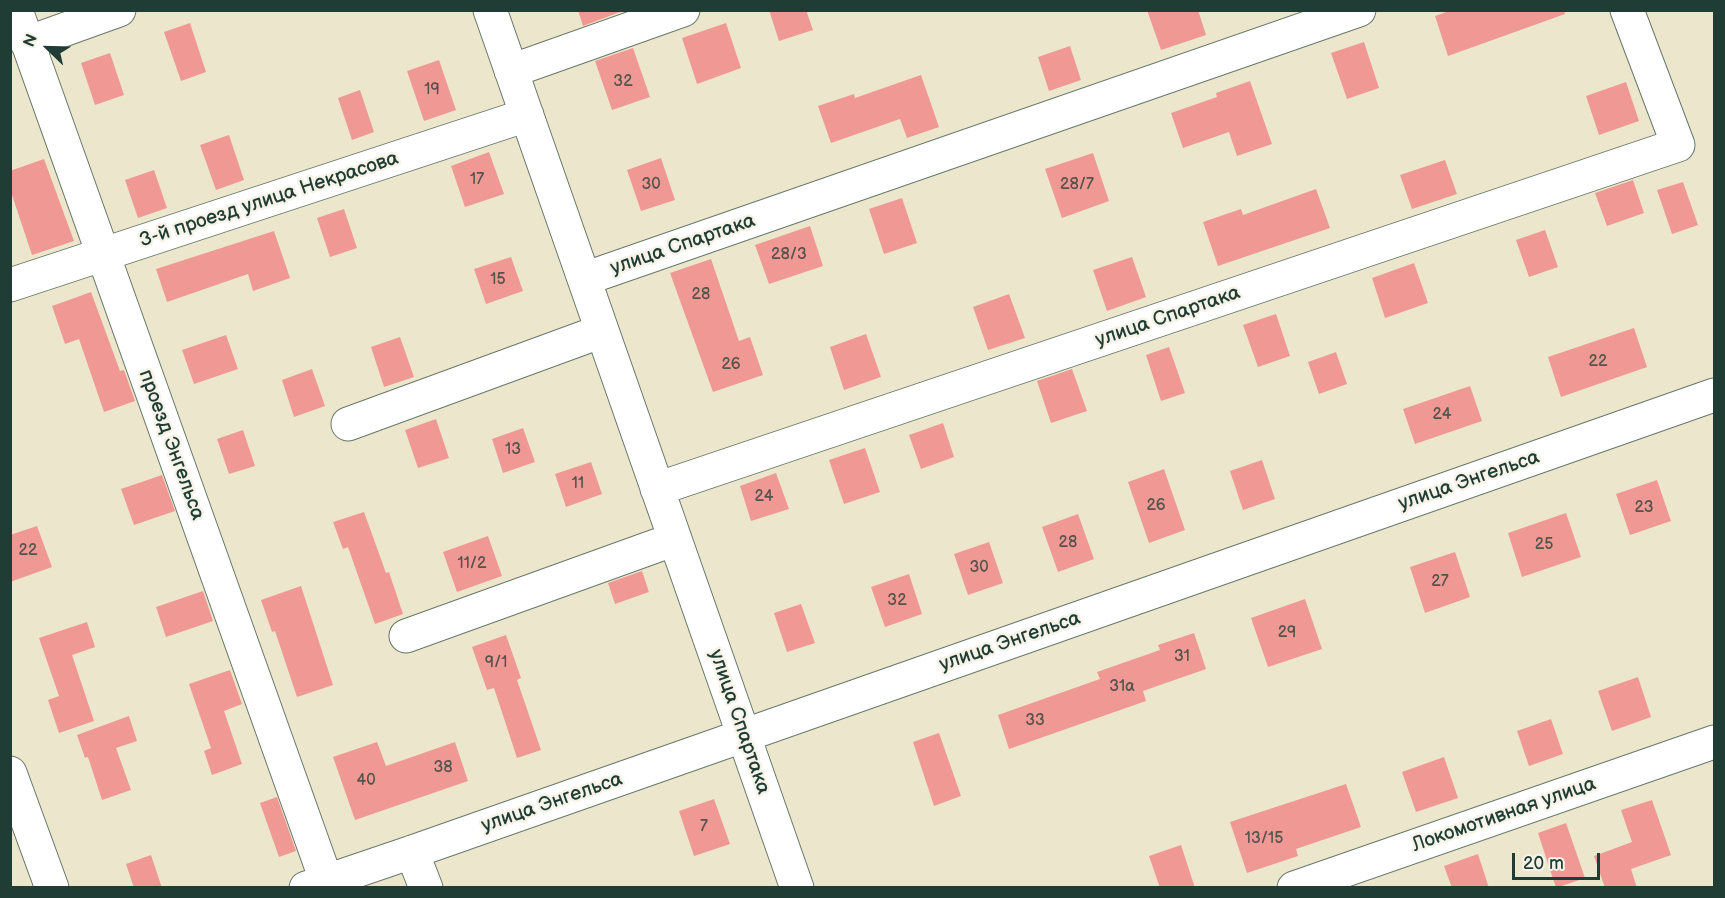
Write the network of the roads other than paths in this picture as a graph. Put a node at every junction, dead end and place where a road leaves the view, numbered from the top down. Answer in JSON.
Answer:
{"nodes":[{"id":1,"x":16,"y":10,"type":"edge"},
{"id":2,"x":119,"y":10,"type":"edge"},
{"id":3,"x":490,"y":10,"type":"edge"},
{"id":4,"x":683,"y":10,"type":"edge"},
{"id":5,"x":1359,"y":10,"type":"edge"},
{"id":6,"x":1627,"y":10,"type":"edge"},
{"id":7,"x":27,"y":43,"type":"junction"},
{"id":8,"x":511,"y":71,"type":"junction"},
{"id":9,"x":527,"y":115,"type":"junction"},
{"id":10,"x":103,"y":254,"type":"junction"},
{"id":11,"x":584,"y":279,"type":"junction"},
{"id":12,"x":10,"y":285,"type":"edge"},
{"id":13,"x":602,"y":332,"type":"junction"},
{"id":14,"x":1714,"y":395,"type":"edge"},
{"id":15,"x":348,"y":424,"type":"dead end"},
{"id":16,"x":657,"y":489,"type":"junction"},
{"id":17,"x":675,"y":539,"type":"junction"},
{"id":18,"x":406,"y":636,"type":"dead end"},
{"id":19,"x":744,"y":735,"type":"junction"},
{"id":20,"x":1714,"y":742,"type":"edge"},
{"id":21,"x":10,"y":773,"type":"edge"},
{"id":22,"x":412,"y":852,"type":"junction"},
{"id":23,"x":316,"y":884,"type":"edge"},
{"id":24,"x":52,"y":888,"type":"edge"},
{"id":25,"x":426,"y":888,"type":"edge"},
{"id":26,"x":797,"y":888,"type":"edge"},
{"id":27,"x":1294,"y":888,"type":"edge"}],
"edges":[{"from":1,"to":7,"type":"street","name":"проезд Энгельса"},
{"from":2,"to":7,"type":"street"},
{"from":3,"to":8,"type":"street","name":"улица Спартака"},
{"from":4,"to":8,"type":"street"},
{"from":5,"to":11,"type":"street","name":"улица Спартака"},
{"from":6,"to":16,"type":"street","name":"улица Спартака"},
{"from":7,"to":10,"type":"street","name":"проезд Энгельса"},
{"from":8,"to":9,"type":"street","name":"улица Спартака"},
{"from":9,"to":10,"type":"street","name":"3-й проезд улица Некрасова"},
{"from":9,"to":11,"type":"street","name":"улица Спартака"},
{"from":10,"to":12,"type":"street","name":"3-й проезд улица Некрасова"},
{"from":10,"to":23,"type":"street","name":"проезд Энгельса"},
{"from":11,"to":13,"type":"street","name":"улица Спартака"},
{"from":13,"to":15,"type":"street"},
{"from":13,"to":16,"type":"street","name":"улица Спартака"},
{"from":14,"to":19,"type":"street","name":"улица Энгельса"},
{"from":16,"to":17,"type":"street","name":"улица Спартака"},
{"from":17,"to":18,"type":"street"},
{"from":17,"to":19,"type":"street","name":"улица Спартака"},
{"from":19,"to":22,"type":"street","name":"улица Энгельса"},
{"from":19,"to":26,"type":"street","name":"улица Спартака"},
{"from":20,"to":27,"type":"street","name":"Локомотивная улица"},
{"from":21,"to":24,"type":"street"},
{"from":22,"to":23,"type":"street","name":"улица Энгельса"},
{"from":22,"to":25,"type":"street"}]}
